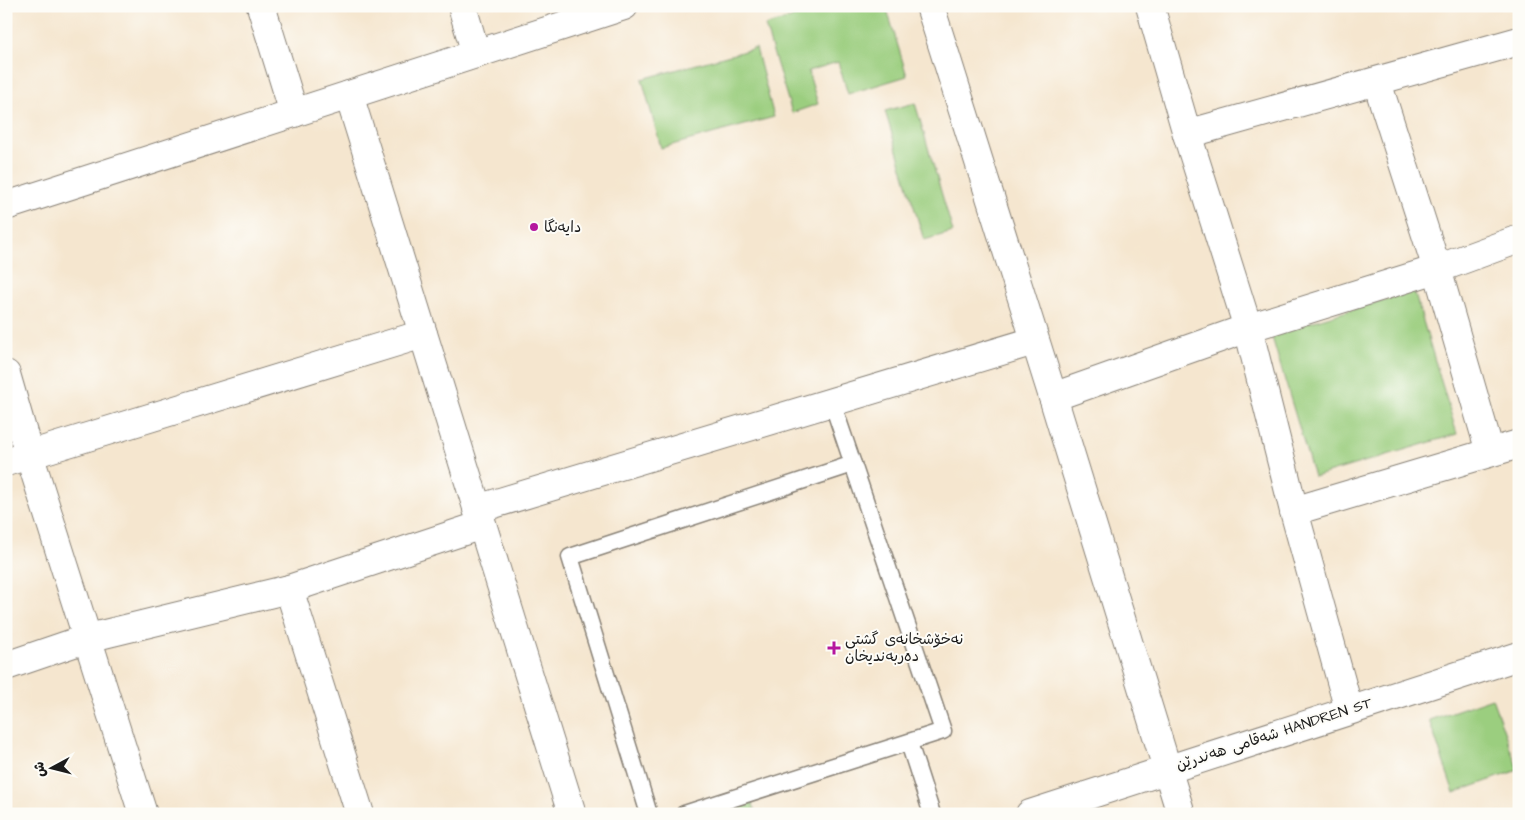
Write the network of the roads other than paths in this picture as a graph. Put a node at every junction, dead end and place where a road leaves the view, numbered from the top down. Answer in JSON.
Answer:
{"nodes":[{"id":1,"x":261,"y":6,"type":"edge"},
{"id":2,"x":462,"y":6,"type":"edge"},
{"id":3,"x":624,"y":6,"type":"edge"},
{"id":4,"x":1150,"y":6,"type":"edge"},
{"id":5,"x":933,"y":7,"type":"edge"},
{"id":6,"x":1519,"y":41,"type":"edge"},
{"id":7,"x":476,"y":54,"type":"junction"},
{"id":8,"x":1377,"y":82,"type":"junction"},
{"id":9,"x":349,"y":95,"type":"junction"},
{"id":10,"x":294,"y":113,"type":"junction"},
{"id":11,"x":1187,"y":134,"type":"junction"},
{"id":12,"x":6,"y":206,"type":"edge"},
{"id":13,"x":1519,"y":239,"type":"edge"},
{"id":14,"x":1437,"y":269,"type":"junction"},
{"id":15,"x":1248,"y":328,"type":"junction"},
{"id":16,"x":423,"y":334,"type":"junction"},
{"id":17,"x":1034,"y":341,"type":"junction"},
{"id":18,"x":6,"y":374,"type":"edge"},
{"id":19,"x":1053,"y":398,"type":"junction"},
{"id":20,"x":832,"y":402,"type":"junction"},
{"id":21,"x":1519,"y":444,"type":"edge"},
{"id":22,"x":1490,"y":452,"type":"junction"},
{"id":23,"x":18,"y":458,"type":"edge"},
{"id":24,"x":853,"y":464,"type":"junction"},
{"id":25,"x":1294,"y":511,"type":"junction"},
{"id":26,"x":480,"y":517,"type":"junction"},
{"id":27,"x":289,"y":589,"type":"junction"},
{"id":28,"x":88,"y":638,"type":"junction"},
{"id":29,"x":1519,"y":656,"type":"edge"},
{"id":30,"x":6,"y":666,"type":"edge"},
{"id":31,"x":1349,"y":710,"type":"junction"},
{"id":32,"x":909,"y":743,"type":"junction"},
{"id":33,"x":1166,"y":768,"type":"junction"},
{"id":34,"x":143,"y":814,"type":"edge"},
{"id":35,"x":360,"y":814,"type":"edge"},
{"id":36,"x":572,"y":814,"type":"edge"},
{"id":37,"x":649,"y":814,"type":"edge"},
{"id":38,"x":684,"y":814,"type":"edge"},
{"id":39,"x":932,"y":814,"type":"edge"},
{"id":40,"x":1030,"y":814,"type":"edge"},
{"id":41,"x":1181,"y":814,"type":"edge"}],
"edges":[{"from":1,"to":10,"type":"street"},
{"from":2,"to":7,"type":"street"},
{"from":3,"to":7,"type":"street"},
{"from":4,"to":11,"type":"street"},
{"from":5,"to":17,"type":"street"},
{"from":6,"to":8,"type":"street"},
{"from":7,"to":9,"type":"street"},
{"from":8,"to":11,"type":"street"},
{"from":8,"to":14,"type":"street"},
{"from":9,"to":10,"type":"street"},
{"from":9,"to":16,"type":"street"},
{"from":10,"to":12,"type":"street"},
{"from":11,"to":15,"type":"street"},
{"from":13,"to":14,"type":"street"},
{"from":14,"to":15,"type":"street"},
{"from":14,"to":22,"type":"street"},
{"from":15,"to":19,"type":"street"},
{"from":15,"to":25,"type":"street"},
{"from":16,"to":23,"type":"street"},
{"from":16,"to":26,"type":"street"},
{"from":17,"to":19,"type":"street"},
{"from":17,"to":20,"type":"street"},
{"from":18,"to":23,"type":"street"},
{"from":19,"to":33,"type":"street"},
{"from":20,"to":24,"type":"lane"},
{"from":20,"to":26,"type":"street"},
{"from":21,"to":22,"type":"street"},
{"from":22,"to":25,"type":"street"},
{"from":23,"to":28,"type":"street"},
{"from":24,"to":32,"type":"lane"},
{"from":24,"to":37,"type":"lane"},
{"from":25,"to":31,"type":"street"},
{"from":26,"to":27,"type":"street"},
{"from":26,"to":36,"type":"street"},
{"from":27,"to":28,"type":"street"},
{"from":27,"to":35,"type":"street"},
{"from":28,"to":30,"type":"street"},
{"from":28,"to":34,"type":"street"},
{"from":29,"to":31,"type":"street","name":"شەقامی هەندرێن HANDREN ST"},
{"from":31,"to":33,"type":"street","name":"شەقامی هەندرێن HANDREN ST"},
{"from":32,"to":38,"type":"lane"},
{"from":32,"to":39,"type":"lane"},
{"from":33,"to":40,"type":"street","name":"شەقامی هەندرێن HANDREN ST"},
{"from":33,"to":41,"type":"street"}]}
